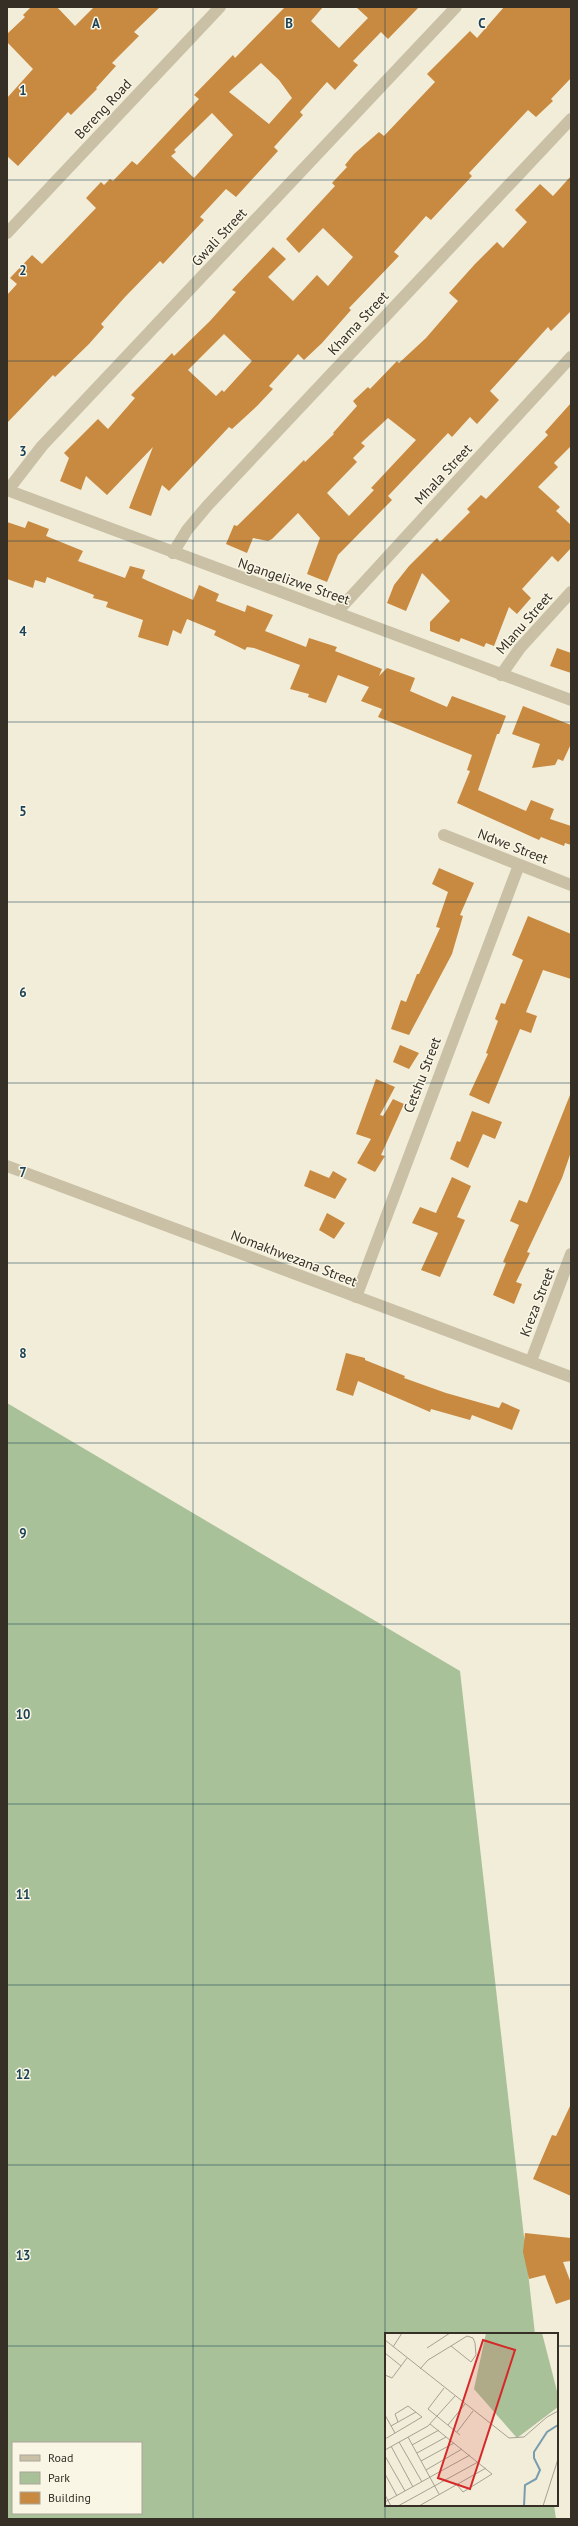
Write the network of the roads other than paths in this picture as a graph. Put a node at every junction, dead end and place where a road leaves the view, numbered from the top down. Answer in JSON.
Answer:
{"nodes":[{"id":1,"x":220,"y":7,"type":"edge"},
{"id":2,"x":456,"y":7,"type":"edge"},
{"id":3,"x":571,"y":118,"type":"edge"},
{"id":4,"x":7,"y":233,"type":"edge"},
{"id":5,"x":571,"y":357,"type":"edge"},
{"id":6,"x":7,"y":490,"type":"edge"},
{"id":7,"x":173,"y":553,"type":"junction"},
{"id":8,"x":571,"y":592,"type":"edge"},
{"id":9,"x":337,"y":612,"type":"junction"},
{"id":10,"x":501,"y":675,"type":"junction"},
{"id":11,"x":571,"y":700,"type":"edge"},
{"id":12,"x":444,"y":835,"type":"dead end"},
{"id":13,"x":519,"y":865,"type":"junction"},
{"id":14,"x":571,"y":885,"type":"edge"},
{"id":15,"x":7,"y":1166,"type":"edge"},
{"id":16,"x":571,"y":1254,"type":"edge"},
{"id":17,"x":356,"y":1297,"type":"junction"},
{"id":18,"x":531,"y":1361,"type":"junction"},
{"id":19,"x":571,"y":1376,"type":"edge"}],
"edges":[{"from":1,"to":4,"type":"street","name":"Bereng Road"},
{"from":2,"to":6,"type":"street","name":"Gwali Street"},
{"from":3,"to":7,"type":"street","name":"Khama Street"},
{"from":5,"to":9,"type":"street","name":"Mhala Street"},
{"from":6,"to":7,"type":"street","name":"Ngangelizwe Street"},
{"from":7,"to":9,"type":"street","name":"Ngangelizwe Street"},
{"from":8,"to":10,"type":"street","name":"Mlanu Street"},
{"from":9,"to":10,"type":"street","name":"Ngangelizwe Street"},
{"from":10,"to":11,"type":"street","name":"Ngangelizwe Street"},
{"from":12,"to":13,"type":"street","name":"Ndwe Street"},
{"from":13,"to":14,"type":"street","name":"Ndwe Street"},
{"from":13,"to":17,"type":"street","name":"Cetshu Street"},
{"from":15,"to":17,"type":"street","name":"Nomakhwezana Street"},
{"from":16,"to":18,"type":"street","name":"Kreza Street"},
{"from":17,"to":18,"type":"street","name":"Nomakhwezana Street"},
{"from":18,"to":19,"type":"street","name":"Nomakhwezana Street"}]}
